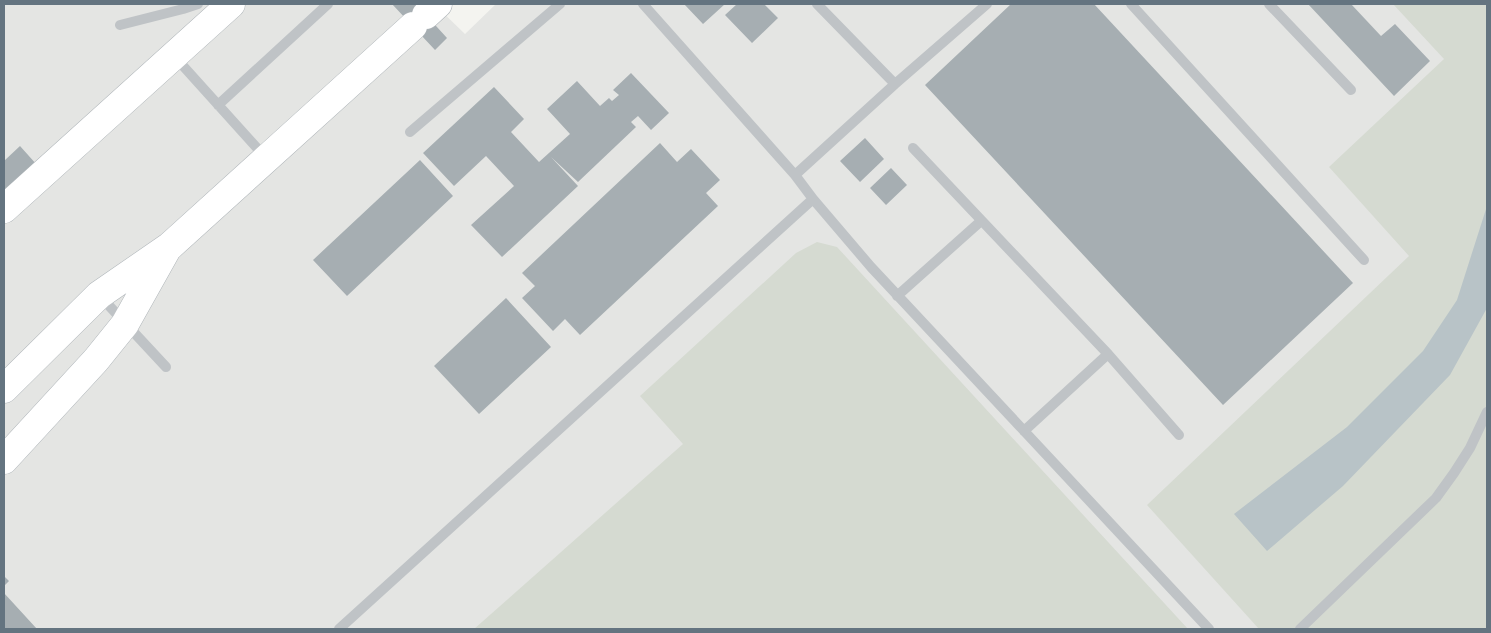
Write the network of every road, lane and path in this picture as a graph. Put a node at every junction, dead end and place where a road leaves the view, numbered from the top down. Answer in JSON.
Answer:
{"nodes":[{"id":1,"x":198,"y":4,"type":"edge"},
{"id":2,"x":231,"y":4,"type":"edge"},
{"id":3,"x":328,"y":4,"type":"edge"},
{"id":4,"x":560,"y":4,"type":"edge"},
{"id":5,"x":643,"y":4,"type":"edge"},
{"id":6,"x":817,"y":4,"type":"edge"},
{"id":7,"x":987,"y":4,"type":"edge"},
{"id":8,"x":1132,"y":4,"type":"edge"},
{"id":9,"x":1269,"y":4,"type":"edge"},
{"id":10,"x":426,"y":15,"type":"edge"},
{"id":11,"x":120,"y":25,"type":"dead end"},
{"id":12,"x":174,"y":56,"type":"junction"},
{"id":13,"x":895,"y":84,"type":"junction"},
{"id":14,"x":1351,"y":90,"type":"dead end"},
{"id":15,"x":218,"y":104,"type":"junction"},
{"id":16,"x":410,"y":132,"type":"dead end"},
{"id":17,"x":913,"y":148,"type":"dead end"},
{"id":18,"x":266,"y":158,"type":"junction"},
{"id":19,"x":795,"y":175,"type":"junction"},
{"id":20,"x":813,"y":199,"type":"junction"},
{"id":21,"x":4,"y":209,"type":"edge"},
{"id":22,"x":980,"y":220,"type":"junction"},
{"id":23,"x":170,"y":246,"type":"junction"},
{"id":24,"x":1364,"y":260,"type":"dead end"},
{"id":25,"x":99,"y":295,"type":"junction"},
{"id":26,"x":897,"y":296,"type":"junction"},
{"id":27,"x":125,"y":324,"type":"junction"},
{"id":28,"x":1108,"y":354,"type":"junction"},
{"id":29,"x":166,"y":367,"type":"dead end"},
{"id":30,"x":4,"y":388,"type":"edge"},
{"id":31,"x":1487,"y":412,"type":"edge"},
{"id":32,"x":1024,"y":431,"type":"junction"},
{"id":33,"x":1179,"y":435,"type":"dead end"},
{"id":34,"x":4,"y":460,"type":"edge"},
{"id":35,"x":339,"y":629,"type":"edge"},
{"id":36,"x":1209,"y":629,"type":"edge"},
{"id":37,"x":1300,"y":629,"type":"edge"}],
"edges":[{"from":1,"to":11,"type":"lane"},
{"from":2,"to":12,"type":"street"},
{"from":3,"to":15,"type":"lane"},
{"from":4,"to":16,"type":"lane"},
{"from":5,"to":19,"type":"lane"},
{"from":6,"to":13,"type":"lane"},
{"from":7,"to":13,"type":"lane"},
{"from":8,"to":24,"type":"lane"},
{"from":9,"to":14,"type":"lane"},
{"from":10,"to":18,"type":"street"},
{"from":12,"to":15,"type":"lane"},
{"from":12,"to":21,"type":"street"},
{"from":13,"to":19,"type":"lane"},
{"from":15,"to":18,"type":"lane"},
{"from":17,"to":22,"type":"lane"},
{"from":18,"to":23,"type":"street"},
{"from":19,"to":20,"type":"lane"},
{"from":20,"to":26,"type":"lane"},
{"from":20,"to":35,"type":"lane"},
{"from":22,"to":26,"type":"lane"},
{"from":22,"to":28,"type":"lane"},
{"from":23,"to":25,"type":"street"},
{"from":23,"to":27,"type":"street"},
{"from":25,"to":27,"type":"lane"},
{"from":25,"to":30,"type":"street"},
{"from":26,"to":32,"type":"lane"},
{"from":27,"to":29,"type":"lane"},
{"from":27,"to":34,"type":"street"},
{"from":28,"to":32,"type":"lane"},
{"from":28,"to":33,"type":"lane"},
{"from":31,"to":37,"type":"lane"},
{"from":32,"to":36,"type":"lane"}]}
